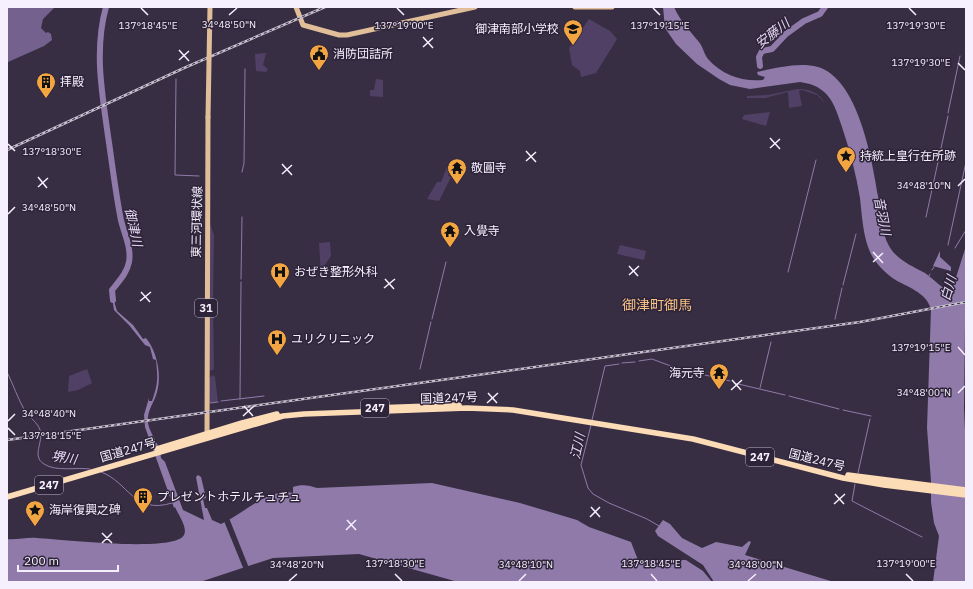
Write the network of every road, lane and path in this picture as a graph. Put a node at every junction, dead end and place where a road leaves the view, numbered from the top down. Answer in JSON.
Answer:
{"nodes":[{"id":1,"x":210,"y":7,"type":"edge"},
{"id":2,"x":475,"y":7,"type":"edge"},
{"id":3,"x":575,"y":7,"type":"edge"},
{"id":4,"x":612,"y":7,"type":"edge"},
{"id":5,"x":298,"y":8,"type":"edge"},
{"id":6,"x":207,"y":436,"type":"junction"},
{"id":7,"x":88,"y":472,"type":"junction"},
{"id":8,"x":928,"y":488,"type":"junction"},
{"id":9,"x":966,"y":490,"type":"edge"},
{"id":10,"x":7,"y":493,"type":"edge"},
{"id":11,"x":966,"y":495,"type":"edge"},
{"id":12,"x":7,"y":497,"type":"edge"}],
"edges":[{"from":1,"to":6,"type":"main road","name":"東三河環状線","number":"31","bridge":true},
{"from":2,"to":5,"type":"main road"},
{"from":3,"to":4,"type":"main road"},
{"from":6,"to":7,"type":"highway","name":"国道247号","number":"247"},
{"from":6,"to":8,"type":"highway","name":"国道247号","number":"247"},
{"from":7,"to":10,"type":"highway","name":"国道247号","number":"247"},
{"from":7,"to":12,"type":"highway","name":"国道247号","number":"247"},
{"from":8,"to":9,"type":"highway","name":"国道247号","number":"247"},
{"from":8,"to":11,"type":"highway","name":"国道247号","number":"247"}]}
